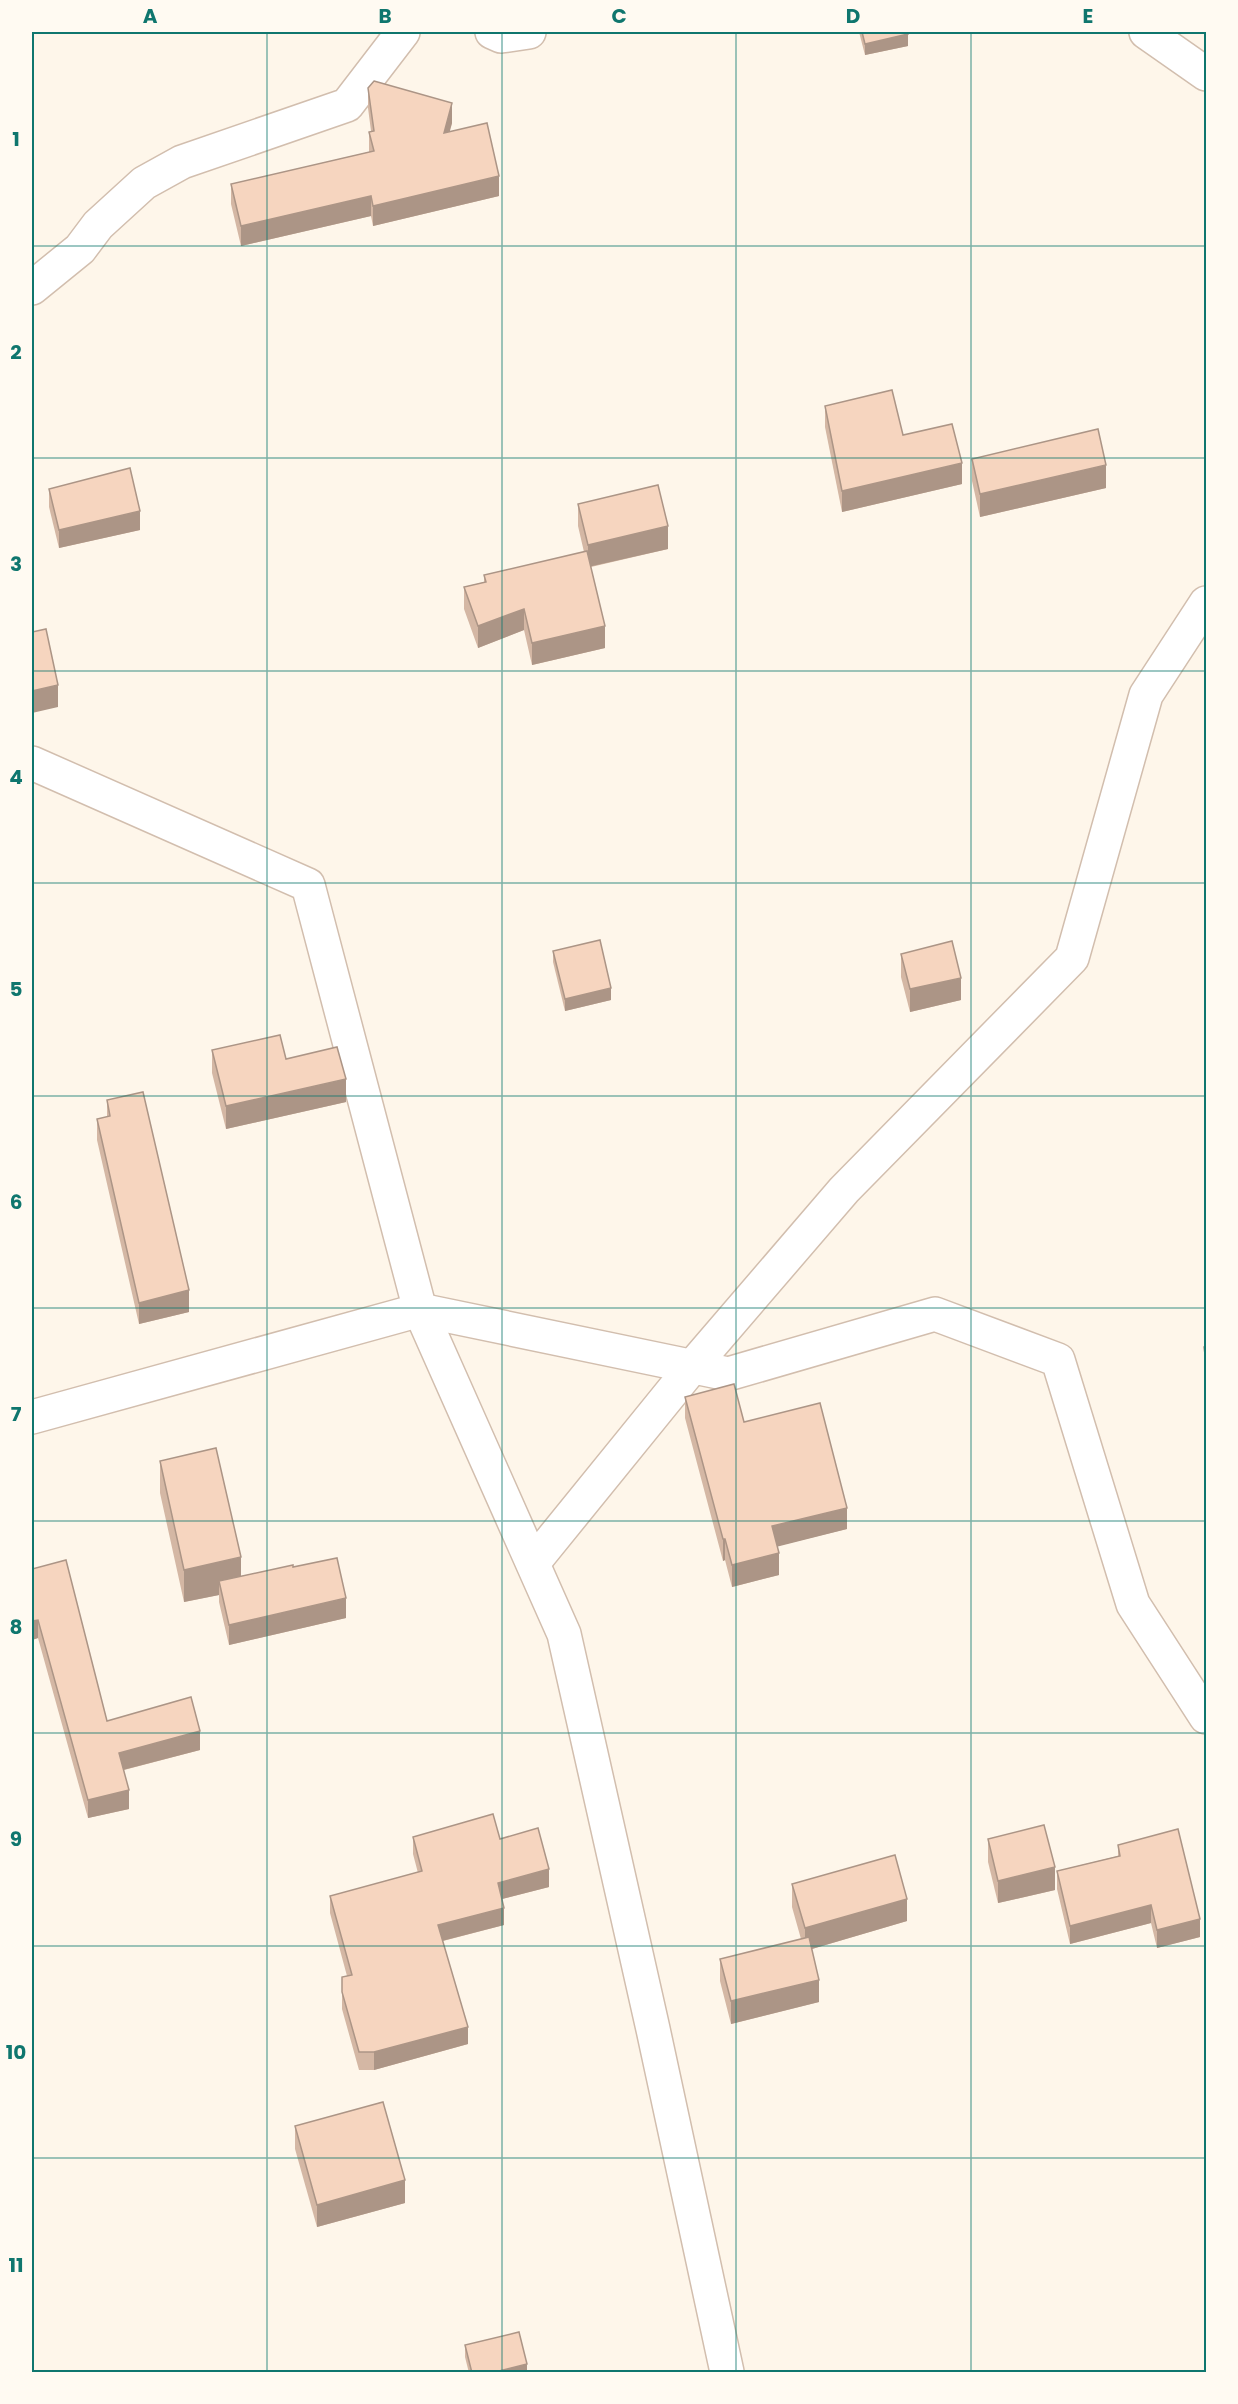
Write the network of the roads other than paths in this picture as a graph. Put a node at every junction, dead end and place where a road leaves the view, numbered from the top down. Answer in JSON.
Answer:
{"nodes":[{"id":1,"x":403,"y":32,"type":"edge"},
{"id":2,"x":492,"y":32,"type":"edge"},
{"id":3,"x":529,"y":32,"type":"edge"},
{"id":4,"x":1146,"y":32,"type":"edge"},
{"id":5,"x":1206,"y":74,"type":"edge"},
{"id":6,"x":32,"y":288,"type":"edge"},
{"id":7,"x":1206,"y":603,"type":"edge"},
{"id":8,"x":32,"y":763,"type":"edge"},
{"id":9,"x":420,"y":1310,"type":"junction"},
{"id":10,"x":692,"y":1367,"type":"junction"},
{"id":11,"x":32,"y":1417,"type":"edge"},
{"id":12,"x":533,"y":1563,"type":"junction"},
{"id":13,"x":1206,"y":1717,"type":"edge"},
{"id":14,"x":727,"y":2373,"type":"edge"}],
"edges":[{"from":1,"to":6,"type":"street"},
{"from":2,"to":3,"type":"street"},
{"from":4,"to":5,"type":"street"},
{"from":7,"to":10,"type":"street"},
{"from":8,"to":9,"type":"street"},
{"from":9,"to":10,"type":"street"},
{"from":9,"to":11,"type":"street"},
{"from":9,"to":12,"type":"street"},
{"from":10,"to":12,"type":"street"},
{"from":10,"to":13,"type":"street"},
{"from":12,"to":14,"type":"street"}]}
